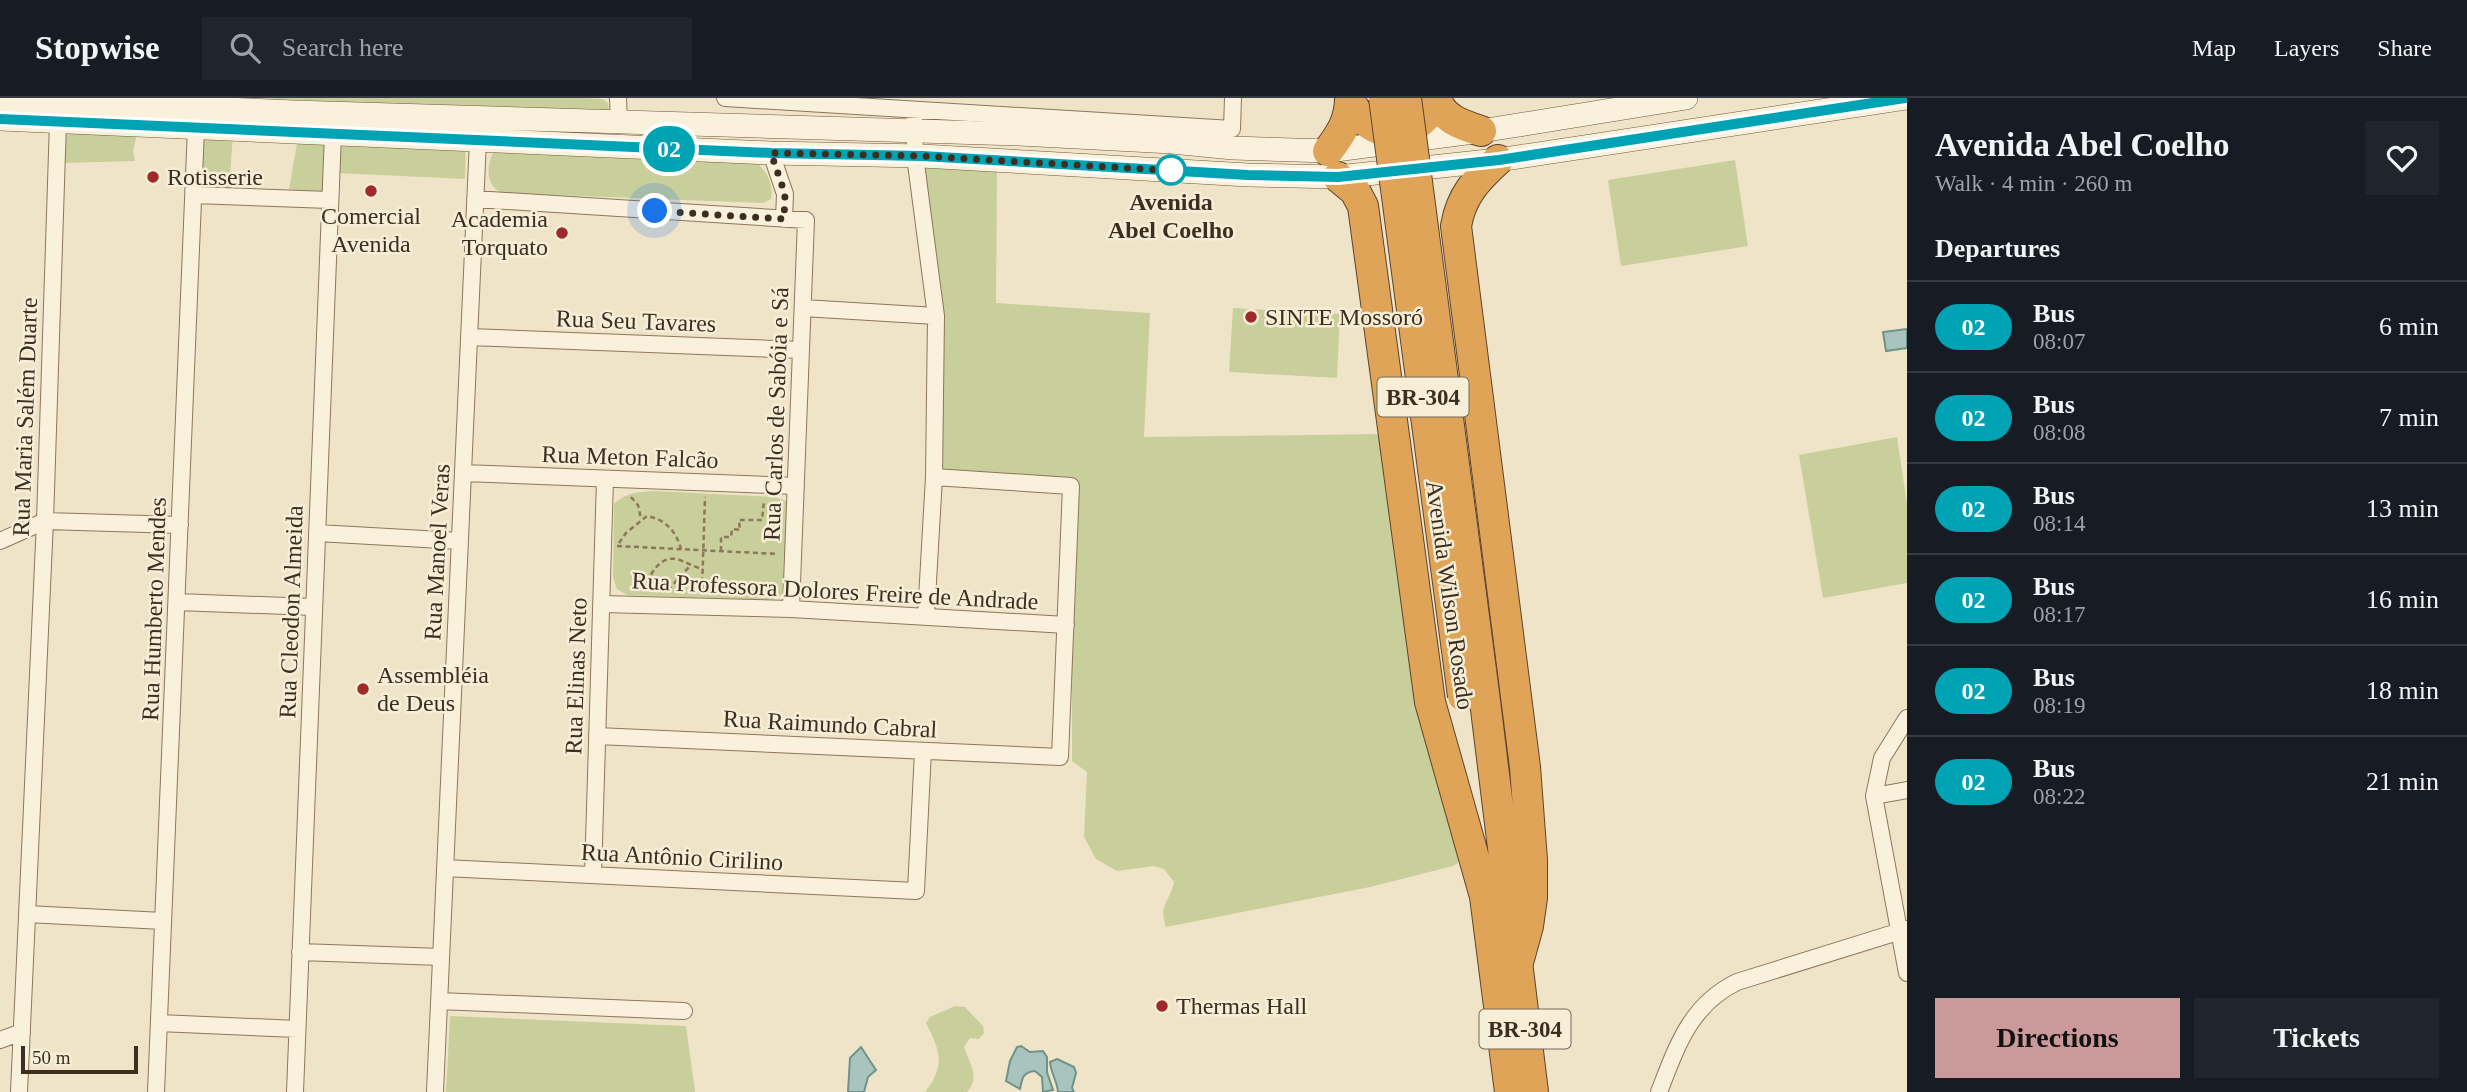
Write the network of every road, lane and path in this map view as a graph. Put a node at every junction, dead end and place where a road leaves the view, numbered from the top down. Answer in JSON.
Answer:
{"nodes":[{"id":1,"x":618,"y":98,"type":"edge"},
{"id":2,"x":725,"y":98,"type":"edge"},
{"id":3,"x":1233,"y":98,"type":"edge"},
{"id":4,"x":1384,"y":98,"type":"edge"},
{"id":5,"x":1406,"y":98,"type":"edge"},
{"id":6,"x":1686,"y":98,"type":"edge"},
{"id":7,"x":1906,"y":98,"type":"edge"},
{"id":8,"x":0,"y":99,"type":"edge"},
{"id":9,"x":1350,"y":99,"type":"edge"},
{"id":10,"x":1437,"y":100,"type":"edge"},
{"id":11,"x":915,"y":103,"type":"edge"},
{"id":12,"x":1588,"y":115,"type":"junction"},
{"id":13,"x":0,"y":119,"type":"edge"},
{"id":14,"x":280,"y":121,"type":"junction"},
{"id":15,"x":58,"y":122,"type":"junction"},
{"id":16,"x":619,"y":122,"type":"junction"},
{"id":17,"x":649,"y":123,"type":"junction"},
{"id":18,"x":674,"y":124,"type":"junction"},
{"id":19,"x":196,"y":128,"type":"junction"},
{"id":20,"x":914,"y":131,"type":"junction"},
{"id":21,"x":1481,"y":131,"type":"junction"},
{"id":22,"x":333,"y":134,"type":"junction"},
{"id":23,"x":1019,"y":134,"type":"junction"},
{"id":24,"x":1051,"y":136,"type":"junction"},
{"id":25,"x":478,"y":140,"type":"junction"},
{"id":26,"x":1595,"y":144,"type":"junction"},
{"id":27,"x":657,"y":148,"type":"junction"},
{"id":28,"x":771,"y":153,"type":"junction"},
{"id":29,"x":915,"y":156,"type":"junction"},
{"id":30,"x":1499,"y":160,"type":"junction"},
{"id":31,"x":1016,"y":162,"type":"junction"},
{"id":32,"x":1045,"y":163,"type":"junction"},
{"id":33,"x":1333,"y":164,"type":"junction"},
{"id":34,"x":194,"y":195,"type":"junction"},
{"id":35,"x":475,"y":199,"type":"junction"},
{"id":36,"x":329,"y":200,"type":"junction"},
{"id":37,"x":784,"y":219,"type":"junction"},
{"id":38,"x":1456,"y":226,"type":"junction"},
{"id":39,"x":1367,"y":228,"type":"junction"},
{"id":40,"x":803,"y":308,"type":"junction"},
{"id":41,"x":936,"y":316,"type":"junction"},
{"id":42,"x":469,"y":338,"type":"junction"},
{"id":43,"x":801,"y":350,"type":"junction"},
{"id":44,"x":463,"y":473,"type":"junction"},
{"id":45,"x":934,"y":477,"type":"junction"},
{"id":46,"x":606,"y":479,"type":"junction"},
{"id":47,"x":796,"y":486,"type":"junction"},
{"id":48,"x":716,"y":497,"type":"dead end"},
{"id":49,"x":625,"y":500,"type":"dead end"},
{"id":50,"x":774,"y":500,"type":"dead end"},
{"id":51,"x":641,"y":519,"type":"junction"},
{"id":52,"x":45,"y":521,"type":"junction"},
{"id":53,"x":180,"y":525,"type":"junction"},
{"id":54,"x":618,"y":532,"type":"dead end"},
{"id":55,"x":317,"y":533,"type":"junction"},
{"id":56,"x":0,"y":541,"type":"edge"},
{"id":57,"x":460,"y":541,"type":"junction"},
{"id":58,"x":617,"y":546,"type":"junction"},
{"id":59,"x":681,"y":549,"type":"junction"},
{"id":60,"x":703,"y":550,"type":"junction"},
{"id":61,"x":721,"y":551,"type":"junction"},
{"id":62,"x":786,"y":554,"type":"dead end"},
{"id":63,"x":617,"y":556,"type":"dead end"},
{"id":64,"x":689,"y":567,"type":"junction"},
{"id":65,"x":703,"y":569,"type":"junction"},
{"id":66,"x":636,"y":591,"type":"dead end"},
{"id":67,"x":678,"y":593,"type":"dead end"},
{"id":68,"x":702,"y":594,"type":"dead end"},
{"id":69,"x":177,"y":602,"type":"junction"},
{"id":70,"x":601,"y":604,"type":"junction"},
{"id":71,"x":314,"y":607,"type":"junction"},
{"id":72,"x":791,"y":609,"type":"junction"},
{"id":73,"x":926,"y":616,"type":"junction"},
{"id":74,"x":1066,"y":625,"type":"junction"},
{"id":75,"x":1473,"y":694,"type":"junction"},
{"id":76,"x":1907,"y":718,"type":"edge"},
{"id":77,"x":597,"y":736,"type":"junction"},
{"id":78,"x":923,"y":751,"type":"junction"},
{"id":79,"x":1907,"y":790,"type":"edge"},
{"id":80,"x":1874,"y":796,"type":"junction"},
{"id":81,"x":445,"y":868,"type":"junction"},
{"id":82,"x":593,"y":875,"type":"junction"},
{"id":83,"x":1484,"y":893,"type":"junction"},
{"id":84,"x":27,"y":914,"type":"junction"},
{"id":85,"x":163,"y":922,"type":"junction"},
{"id":86,"x":1903,"y":930,"type":"edge"},
{"id":87,"x":300,"y":952,"type":"junction"},
{"id":88,"x":441,"y":957,"type":"junction"},
{"id":89,"x":1517,"y":966,"type":"junction"},
{"id":90,"x":1907,"y":973,"type":"edge"},
{"id":91,"x":439,"y":1001,"type":"junction"},
{"id":92,"x":684,"y":1011,"type":"dead end"},
{"id":93,"x":159,"y":1023,"type":"junction"},
{"id":94,"x":297,"y":1029,"type":"junction"},
{"id":95,"x":22,"y":1031,"type":"junction"},
{"id":96,"x":2,"y":1034,"type":"edge"},
{"id":97,"x":19,"y":1092,"type":"edge"},
{"id":98,"x":156,"y":1092,"type":"edge"},
{"id":99,"x":295,"y":1092,"type":"edge"},
{"id":100,"x":435,"y":1092,"type":"edge"},
{"id":101,"x":1510,"y":1092,"type":"edge"},
{"id":102,"x":1533,"y":1092,"type":"edge"},
{"id":103,"x":1659,"y":1092,"type":"edge"}],
"edges":[{"from":1,"to":16,"type":"street"},
{"from":2,"to":11,"type":"street"},
{"from":3,"to":11,"type":"street"},
{"from":4,"to":75,"type":"highway","name":"Avenida Wilson Rosado","number":"BR-304","bridge":true},
{"from":5,"to":75,"type":"highway","name":"Avenida Wilson Rosado","number":"BR-304","bridge":true},
{"from":6,"to":12,"type":"street"},
{"from":7,"to":26,"type":"street"},
{"from":8,"to":14,"type":"street"},
{"from":9,"to":10,"type":"highway"},
{"from":9,"to":33,"type":"highway"},
{"from":10,"to":21,"type":"highway"},
{"from":11,"to":20,"type":"street"},
{"from":12,"to":21,"type":"street"},
{"from":12,"to":26,"type":"street"},
{"from":13,"to":15,"type":"street"},
{"from":14,"to":16,"type":"street"},
{"from":14,"to":19,"type":"street"},
{"from":14,"to":22,"type":"street"},
{"from":15,"to":19,"type":"street"},
{"from":15,"to":52,"type":"street","name":"Rua Maria Salém Duarte"},
{"from":16,"to":17,"type":"street"},
{"from":17,"to":18,"type":"street"},
{"from":17,"to":27,"type":"street"},
{"from":18,"to":20,"type":"street"},
{"from":18,"to":27,"type":"street"},
{"from":19,"to":34,"type":"street","name":"Rua Humberto Mendes"},
{"from":20,"to":23,"type":"street"},
{"from":20,"to":29,"type":"street"},
{"from":21,"to":33,"type":"street"},
{"from":22,"to":25,"type":"street"},
{"from":22,"to":36,"type":"street","name":"Rua Cleodon Almeida"},
{"from":23,"to":24,"type":"street"},
{"from":23,"to":31,"type":"street"},
{"from":24,"to":32,"type":"street"},
{"from":24,"to":33,"type":"street"},
{"from":25,"to":27,"type":"street"},
{"from":25,"to":35,"type":"street","name":"Rua Manoel Veras"},
{"from":26,"to":30,"type":"street"},
{"from":27,"to":28,"type":"street"},
{"from":28,"to":29,"type":"street"},
{"from":28,"to":37,"type":"street"},
{"from":29,"to":31,"type":"street"},
{"from":29,"to":41,"type":"street"},
{"from":30,"to":33,"type":"street"},
{"from":30,"to":38,"type":"highway"},
{"from":31,"to":32,"type":"street"},
{"from":32,"to":33,"type":"street"},
{"from":33,"to":39,"type":"highway"},
{"from":34,"to":36,"type":"street"},
{"from":34,"to":53,"type":"street","name":"Rua Humberto Mendes"},
{"from":35,"to":37,"type":"street"},
{"from":35,"to":42,"type":"street","name":"Rua Manoel Veras"},
{"from":36,"to":55,"type":"street","name":"Rua Cleodon Almeida"},
{"from":37,"to":40,"type":"street","name":"Rua Carlos de Sabóia e Sá"},
{"from":38,"to":39,"type":"highway"},
{"from":38,"to":89,"type":"highway"},
{"from":39,"to":83,"type":"highway"},
{"from":40,"to":41,"type":"street"},
{"from":40,"to":43,"type":"street","name":"Rua Carlos de Sabóia e Sá"},
{"from":41,"to":45,"type":"street"},
{"from":42,"to":43,"type":"street","name":"Rua Seu Tavares"},
{"from":42,"to":44,"type":"street","name":"Rua Manoel Veras"},
{"from":43,"to":47,"type":"street","name":"Rua Carlos de Sabóia e Sá"},
{"from":44,"to":46,"type":"street","name":"Rua Meton Falcão"},
{"from":44,"to":57,"type":"street","name":"Rua Manoel Veras"},
{"from":45,"to":73,"type":"street"},
{"from":45,"to":74,"type":"street"},
{"from":46,"to":47,"type":"street","name":"Rua Meton Falcão"},
{"from":46,"to":70,"type":"street","name":"Rua Elinas Neto"},
{"from":47,"to":72,"type":"street","name":"Rua Carlos de Sabóia e Sá"},
{"from":48,"to":60,"type":"path"},
{"from":49,"to":51,"type":"path"},
{"from":50,"to":61,"type":"path"},
{"from":51,"to":58,"type":"path"},
{"from":51,"to":59,"type":"path"},
{"from":52,"to":53,"type":"street"},
{"from":52,"to":56,"type":"street"},
{"from":52,"to":84,"type":"street","name":"Rua Maria Salém Duarte"},
{"from":53,"to":69,"type":"street","name":"Rua Humberto Mendes"},
{"from":54,"to":58,"type":"path"},
{"from":55,"to":57,"type":"street"},
{"from":55,"to":71,"type":"street","name":"Rua Cleodon Almeida"},
{"from":57,"to":81,"type":"street","name":"Rua Manoel Veras"},
{"from":58,"to":59,"type":"path"},
{"from":58,"to":63,"type":"path"},
{"from":59,"to":60,"type":"path"},
{"from":60,"to":61,"type":"path"},
{"from":60,"to":65,"type":"path"},
{"from":61,"to":62,"type":"path"},
{"from":64,"to":65,"type":"path"},
{"from":64,"to":66,"type":"path"},
{"from":64,"to":67,"type":"path"},
{"from":65,"to":68,"type":"path"},
{"from":69,"to":71,"type":"street"},
{"from":69,"to":85,"type":"street","name":"Rua Humberto Mendes"},
{"from":70,"to":72,"type":"street","name":"Rua Professora Dolores Freire de Andrade"},
{"from":70,"to":77,"type":"street","name":"Rua Elinas Neto"},
{"from":71,"to":87,"type":"street","name":"Rua Cleodon Almeida"},
{"from":72,"to":73,"type":"street","name":"Rua Professora Dolores Freire de Andrade"},
{"from":73,"to":74,"type":"street","name":"Rua Professora Dolores Freire de Andrade"},
{"from":74,"to":78,"type":"street","name":"Rua Raimundo Cabral"},
{"from":75,"to":83,"type":"highway","name":"Avenida Wilson Rosado","number":"BR-304"},
{"from":75,"to":89,"type":"highway","name":"Avenida Wilson Rosado","number":"BR-304"},
{"from":76,"to":80,"type":"street"},
{"from":77,"to":78,"type":"street","name":"Rua Raimundo Cabral"},
{"from":77,"to":82,"type":"street","name":"Rua Elinas Neto"},
{"from":78,"to":82,"type":"street","name":"Rua Antônio Cirilino"},
{"from":79,"to":80,"type":"street"},
{"from":80,"to":86,"type":"street"},
{"from":81,"to":82,"type":"street","name":"Rua Antônio Cirilino"},
{"from":81,"to":88,"type":"street","name":"Rua Manoel Veras"},
{"from":83,"to":101,"type":"highway","name":"Avenida Wilson Rosado","number":"BR-304"},
{"from":84,"to":85,"type":"street"},
{"from":84,"to":95,"type":"street","name":"Rua Maria Salém Duarte"},
{"from":85,"to":93,"type":"street","name":"Rua Humberto Mendes"},
{"from":86,"to":90,"type":"street"},
{"from":86,"to":103,"type":"street"},
{"from":87,"to":88,"type":"street"},
{"from":87,"to":94,"type":"street","name":"Rua Cleodon Almeida"},
{"from":88,"to":91,"type":"street","name":"Rua Manoel Veras"},
{"from":89,"to":102,"type":"highway","name":"Avenida Wilson Rosado","number":"BR-304"},
{"from":91,"to":92,"type":"street"},
{"from":91,"to":100,"type":"street","name":"Rua Manoel Veras"},
{"from":93,"to":94,"type":"street"},
{"from":93,"to":98,"type":"street","name":"Rua Humberto Mendes"},
{"from":94,"to":99,"type":"street","name":"Rua Cleodon Almeida"},
{"from":95,"to":96,"type":"street"},
{"from":95,"to":97,"type":"street","name":"Rua Maria Salém Duarte"}]}
